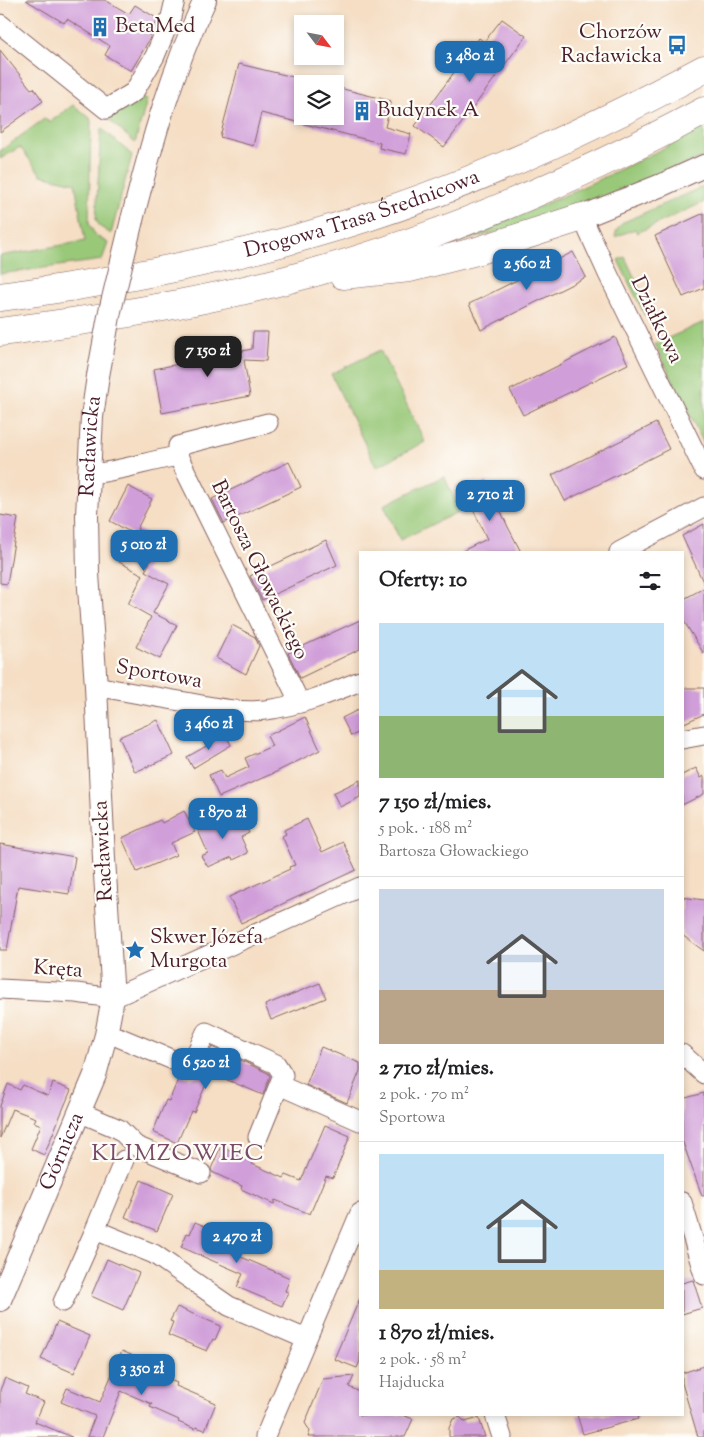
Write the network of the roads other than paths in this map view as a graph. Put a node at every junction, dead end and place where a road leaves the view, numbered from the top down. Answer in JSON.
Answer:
{"nodes":[{"id":1,"x":175,"y":0,"type":"edge"},
{"id":2,"x":205,"y":0,"type":"edge"},
{"id":3,"x":0,"y":24,"type":"edge"},
{"id":4,"x":704,"y":69,"type":"edge"},
{"id":5,"x":704,"y":111,"type":"edge"},
{"id":6,"x":704,"y":166,"type":"edge"},
{"id":7,"x":582,"y":217,"type":"junction"},
{"id":8,"x":282,"y":281,"type":"junction"},
{"id":9,"x":0,"y":297,"type":"edge"},
{"id":10,"x":0,"y":332,"type":"edge"},
{"id":11,"x":268,"y":422,"type":"dead end"},
{"id":12,"x":178,"y":456,"type":"junction"},
{"id":13,"x":704,"y":470,"type":"edge"},
{"id":14,"x":88,"y":474,"type":"junction"},
{"id":15,"x":704,"y":506,"type":"edge"},
{"id":16,"x":621,"y":551,"type":"edge"},
{"id":17,"x":359,"y":681,"type":"edge"},
{"id":18,"x":96,"y":686,"type":"junction"},
{"id":19,"x":300,"y":704,"type":"junction"},
{"id":20,"x":704,"y":735,"type":"edge"},
{"id":21,"x":684,"y":739,"type":"edge"},
{"id":22,"x":359,"y":886,"type":"edge"},
{"id":23,"x":0,"y":989,"type":"edge"},
{"id":24,"x":113,"y":998,"type":"junction"},
{"id":25,"x":106,"y":1035,"type":"junction"},
{"id":26,"x":684,"y":1056,"type":"edge"},
{"id":27,"x":704,"y":1074,"type":"edge"},
{"id":28,"x":279,"y":1085,"type":"junction"},
{"id":29,"x":79,"y":1112,"type":"junction"},
{"id":30,"x":359,"y":1121,"type":"edge"},
{"id":31,"x":258,"y":1137,"type":"dead end"},
{"id":32,"x":124,"y":1160,"type":"dead end"},
{"id":33,"x":201,"y":1173,"type":"dead end"},
{"id":34,"x":684,"y":1209,"type":"edge"},
{"id":35,"x":359,"y":1215,"type":"edge"},
{"id":36,"x":95,"y":1230,"type":"junction"},
{"id":37,"x":704,"y":1275,"type":"edge"},
{"id":38,"x":0,"y":1300,"type":"edge"},
{"id":39,"x":63,"y":1302,"type":"dead end"},
{"id":40,"x":306,"y":1339,"type":"junction"},
{"id":41,"x":495,"y":1416,"type":"edge"},
{"id":42,"x":265,"y":1437,"type":"edge"},
{"id":43,"x":502,"y":1437,"type":"edge"}],
"edges":[{"from":1,"to":3,"type":"street"},
{"from":2,"to":14,"type":"street","name":"Racławicka","bridge":true},
{"from":4,"to":9,"type":"main road","name":"Drogowa Trasa Średnicowa"},
{"from":5,"to":8,"type":"main road","name":"Drogowa Trasa Średnicowa"},
{"from":6,"to":7,"type":"street"},
{"from":7,"to":8,"type":"main road"},
{"from":7,"to":13,"type":"street","name":"Działkowa"},
{"from":8,"to":10,"type":"main road","name":"Drogowa Trasa Średnicowa"},
{"from":11,"to":12,"type":"street"},
{"from":12,"to":14,"type":"street"},
{"from":12,"to":19,"type":"street","name":"Bartosza Głowackiego"},
{"from":14,"to":18,"type":"street","name":"Racławicka"},
{"from":15,"to":16,"type":"street"},
{"from":17,"to":19,"type":"street","name":"Sportowa"},
{"from":18,"to":19,"type":"street","name":"Sportowa"},
{"from":18,"to":24,"type":"street","name":"Racławicka"},
{"from":20,"to":21,"type":"street"},
{"from":22,"to":24,"type":"street"},
{"from":23,"to":24,"type":"street","name":"Kręta"},
{"from":24,"to":25,"type":"street","name":"Górnicza"},
{"from":25,"to":28,"type":"street"},
{"from":25,"to":29,"type":"street","name":"Górnicza"},
{"from":26,"to":27,"type":"street"},
{"from":28,"to":30,"type":"street"},
{"from":28,"to":31,"type":"street"},
{"from":29,"to":33,"type":"street"},
{"from":29,"to":38,"type":"street","name":"Górnicza"},
{"from":32,"to":36,"type":"street"},
{"from":34,"to":37,"type":"street"},
{"from":35,"to":40,"type":"street"},
{"from":36,"to":39,"type":"street"},
{"from":36,"to":40,"type":"street"},
{"from":40,"to":42,"type":"street"},
{"from":41,"to":43,"type":"street"}]}
